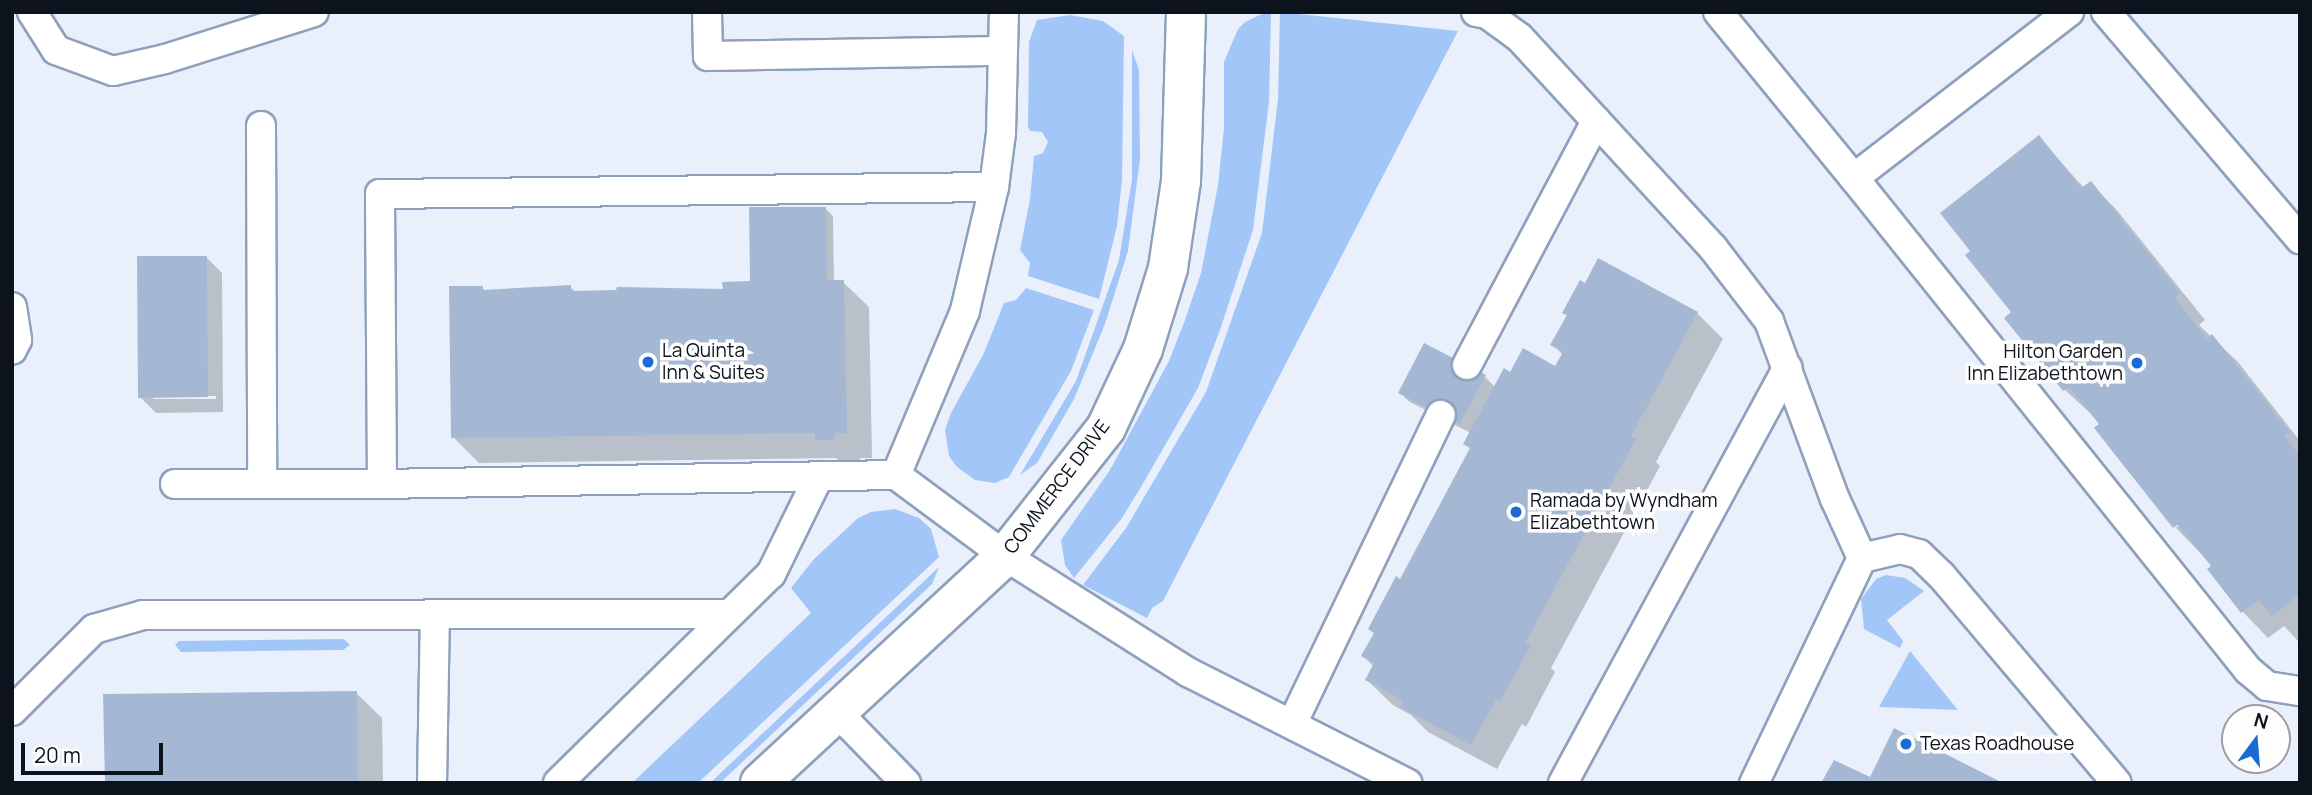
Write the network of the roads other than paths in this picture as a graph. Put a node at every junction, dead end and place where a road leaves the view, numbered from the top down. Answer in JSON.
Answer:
{"nodes":[{"id":1,"x":32,"y":12,"type":"edge"},
{"id":2,"x":313,"y":12,"type":"edge"},
{"id":3,"x":707,"y":12,"type":"edge"},
{"id":4,"x":1004,"y":12,"type":"edge"},
{"id":5,"x":1186,"y":12,"type":"edge"},
{"id":6,"x":1476,"y":12,"type":"edge"},
{"id":7,"x":1718,"y":12,"type":"edge"},
{"id":8,"x":2069,"y":12,"type":"edge"},
{"id":9,"x":2106,"y":12,"type":"edge"},
{"id":10,"x":1002,"y":51,"type":"junction"},
{"id":11,"x":1596,"y":121,"type":"junction"},
{"id":12,"x":261,"y":126,"type":"dead end"},
{"id":13,"x":1854,"y":178,"type":"junction"},
{"id":14,"x":994,"y":187,"type":"junction"},
{"id":15,"x":2300,"y":239,"type":"edge"},
{"id":16,"x":12,"y":307,"type":"edge"},
{"id":17,"x":12,"y":350,"type":"edge"},
{"id":18,"x":1467,"y":365,"type":"dead end"},
{"id":19,"x":1787,"y":368,"type":"junction"},
{"id":20,"x":1441,"y":415,"type":"dead end"},
{"id":21,"x":896,"y":475,"type":"junction"},
{"id":22,"x":819,"y":476,"type":"junction"},
{"id":23,"x":175,"y":484,"type":"dead end"},
{"id":24,"x":262,"y":484,"type":"junction"},
{"id":25,"x":382,"y":484,"type":"junction"},
{"id":26,"x":1005,"y":556,"type":"junction"},
{"id":27,"x":1862,"y":558,"type":"junction"},
{"id":28,"x":728,"y":614,"type":"junction"},
{"id":29,"x":435,"y":615,"type":"junction"},
{"id":30,"x":2300,"y":691,"type":"edge"},
{"id":31,"x":835,"y":710,"type":"junction"},
{"id":32,"x":12,"y":711,"type":"edge"},
{"id":33,"x":1292,"y":724,"type":"junction"},
{"id":34,"x":432,"y":783,"type":"edge"},
{"id":35,"x":558,"y":783,"type":"edge"},
{"id":36,"x":760,"y":783,"type":"edge"},
{"id":37,"x":906,"y":783,"type":"edge"},
{"id":38,"x":1406,"y":783,"type":"edge"},
{"id":39,"x":1563,"y":783,"type":"edge"},
{"id":40,"x":1754,"y":783,"type":"edge"},
{"id":41,"x":2117,"y":783,"type":"edge"}],
"edges":[{"from":1,"to":2,"type":"lane"},
{"from":3,"to":10,"type":"lane"},
{"from":4,"to":10,"type":"lane"},
{"from":5,"to":26,"type":"street","name":"COMMERCE DRIVE"},
{"from":6,"to":11,"type":"lane"},
{"from":7,"to":13,"type":"lane"},
{"from":8,"to":13,"type":"lane"},
{"from":9,"to":15,"type":"lane"},
{"from":10,"to":14,"type":"lane"},
{"from":11,"to":18,"type":"lane"},
{"from":11,"to":19,"type":"lane"},
{"from":12,"to":24,"type":"lane"},
{"from":13,"to":30,"type":"lane"},
{"from":14,"to":21,"type":"lane"},
{"from":14,"to":25,"type":"lane"},
{"from":16,"to":17,"type":"lane"},
{"from":19,"to":27,"type":"lane"},
{"from":19,"to":39,"type":"lane"},
{"from":20,"to":33,"type":"lane"},
{"from":21,"to":22,"type":"lane"},
{"from":21,"to":26,"type":"lane"},
{"from":22,"to":25,"type":"lane"},
{"from":22,"to":28,"type":"lane"},
{"from":23,"to":24,"type":"lane"},
{"from":24,"to":25,"type":"lane"},
{"from":26,"to":31,"type":"street","name":"COMMERCE DRIVE"},
{"from":26,"to":33,"type":"lane"},
{"from":27,"to":40,"type":"lane"},
{"from":27,"to":41,"type":"lane"},
{"from":28,"to":29,"type":"lane"},
{"from":28,"to":35,"type":"lane"},
{"from":29,"to":32,"type":"lane"},
{"from":29,"to":34,"type":"lane"},
{"from":31,"to":36,"type":"street","name":"COMMERCE DRIVE"},
{"from":31,"to":37,"type":"lane"},
{"from":33,"to":38,"type":"lane"}]}
